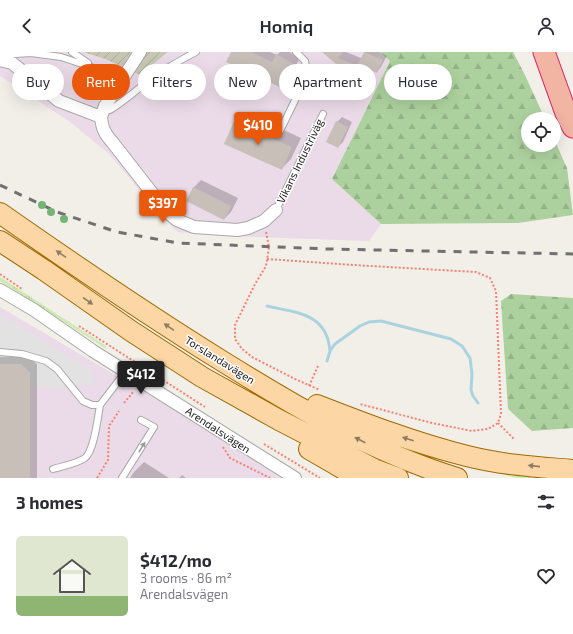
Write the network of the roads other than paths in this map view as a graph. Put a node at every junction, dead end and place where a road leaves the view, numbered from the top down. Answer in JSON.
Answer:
{"nodes":[{"id":1,"x":72,"y":52,"type":"edge"},
{"id":2,"x":140,"y":52,"type":"edge"},
{"id":3,"x":196,"y":52,"type":"edge"},
{"id":4,"x":296,"y":52,"type":"edge"},
{"id":5,"x":544,"y":52,"type":"edge"},
{"id":6,"x":557,"y":52,"type":"edge"},
{"id":7,"x":0,"y":55,"type":"edge"},
{"id":8,"x":0,"y":60,"type":"edge"},
{"id":9,"x":82,"y":64,"type":"edge"},
{"id":10,"x":88,"y":64,"type":"edge"},
{"id":11,"x":130,"y":67,"type":"edge"},
{"id":12,"x":573,"y":95,"type":"edge"},
{"id":13,"x":109,"y":100,"type":"edge"},
{"id":14,"x":103,"y":111,"type":"junction"},
{"id":15,"x":323,"y":114,"type":"dead end"},
{"id":16,"x":573,"y":128,"type":"edge"},
{"id":17,"x":280,"y":131,"type":"dead end"},
{"id":18,"x":276,"y":210,"type":"joint"},
{"id":19,"x":0,"y":213,"type":"edge"},
{"id":20,"x":0,"y":241,"type":"edge"},
{"id":21,"x":0,"y":290,"type":"edge"},
{"id":22,"x":0,"y":352,"type":"edge"},
{"id":23,"x":126,"y":371,"type":"junction"},
{"id":24,"x":202,"y":377,"type":"junction"},
{"id":25,"x":279,"y":397,"type":"junction"},
{"id":26,"x":100,"y":405,"type":"junction"},
{"id":27,"x":141,"y":420,"type":"dead end"},
{"id":28,"x":53,"y":469,"type":"dead end"},
{"id":29,"x":573,"y":470,"type":"edge"},
{"id":30,"x":122,"y":478,"type":"edge"},
{"id":31,"x":294,"y":478,"type":"edge"},
{"id":32,"x":359,"y":478,"type":"edge"},
{"id":33,"x":398,"y":478,"type":"edge"},
{"id":34,"x":457,"y":478,"type":"edge"}],
"edges":[{"from":1,"to":10,"type":"lane"},
{"from":2,"to":11,"type":"street"},
{"from":3,"to":14,"type":"lane"},
{"from":4,"to":17,"type":"lane"},
{"from":5,"to":16,"type":"highway"},
{"from":6,"to":12,"type":"highway"},
{"from":7,"to":9,"type":"lane"},
{"from":8,"to":14,"type":"street"},
{"from":13,"to":14,"type":"street"},
{"from":14,"to":18,"type":"street","name":"Vikans Industriväg"},
{"from":15,"to":18,"type":"lane","name":"Vikans Industriväg"},
{"from":25,"to":19,"type":"main road","name":"Torslandavägen","one_way":true},
{"from":20,"to":24,"type":"main road","name":"Torslandavägen","one_way":true},
{"from":21,"to":23,"type":"street","name":"Arendalsvägen"},
{"from":22,"to":26,"type":"lane"},
{"from":23,"to":26,"type":"lane"},
{"from":23,"to":31,"type":"street","name":"Arendalsvägen"},
{"from":24,"to":32,"type":"main road"},
{"from":24,"to":33,"type":"main road","name":"Torslandavägen"},
{"from":29,"to":25,"type":"main road","one_way":true},
{"from":34,"to":25,"type":"main road","name":"Torslandavägen","one_way":true},
{"from":26,"to":28,"type":"lane"},
{"from":30,"to":27,"type":"lane","one_way":true}]}
